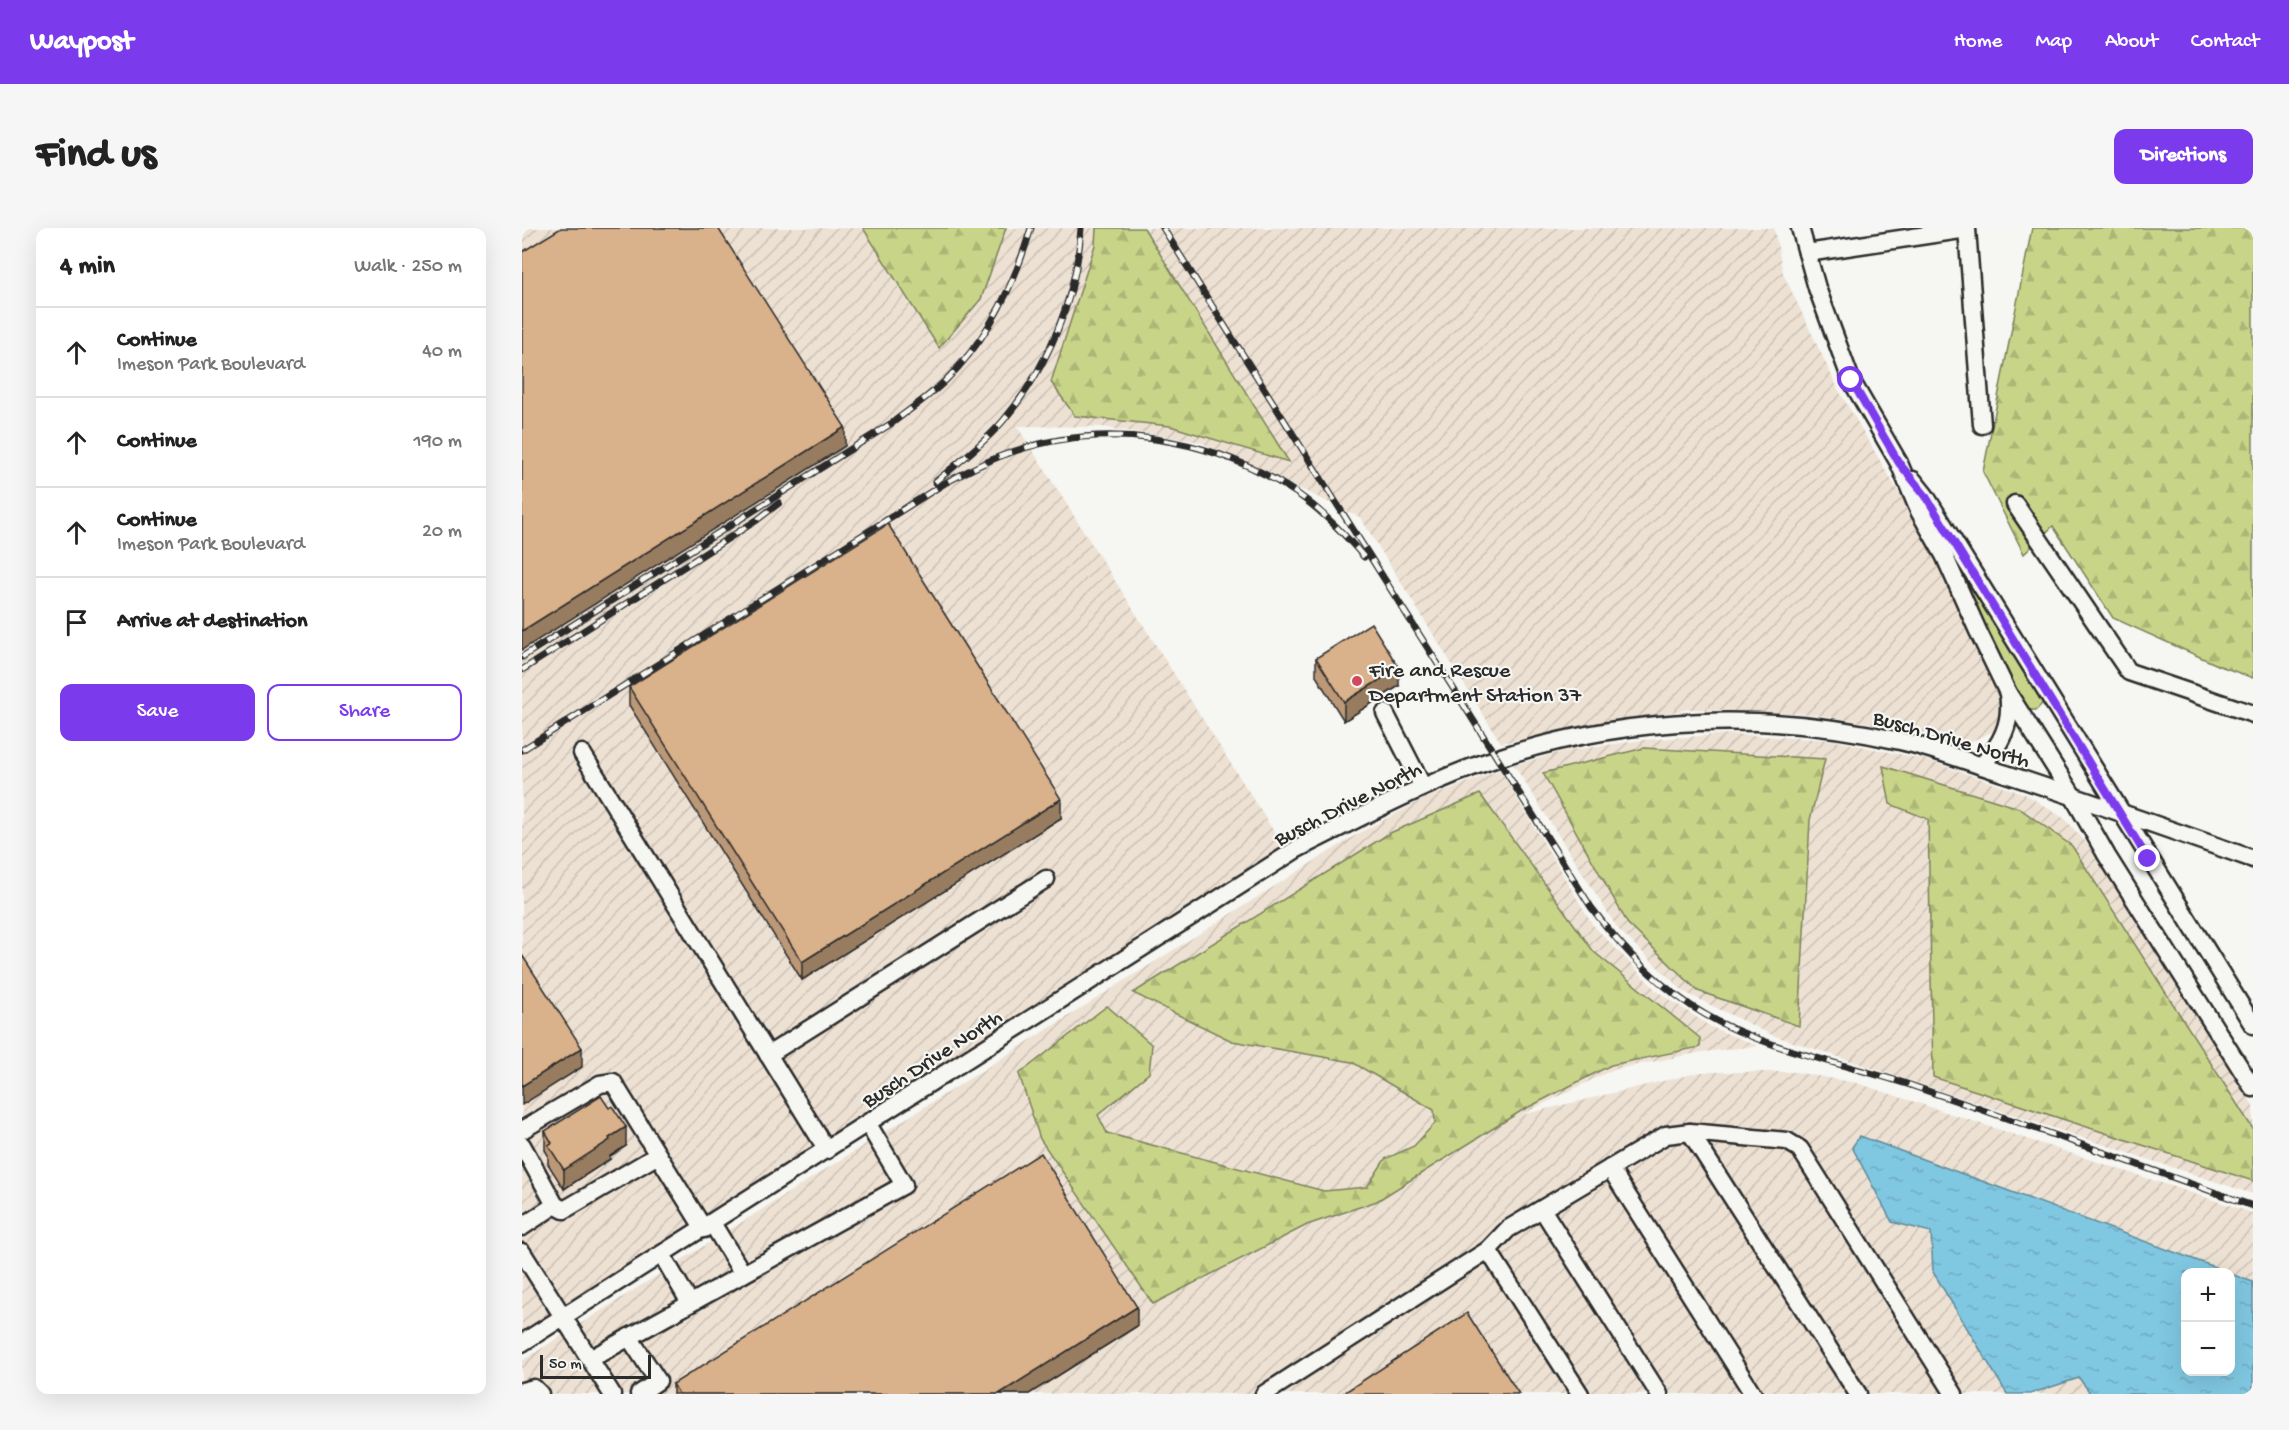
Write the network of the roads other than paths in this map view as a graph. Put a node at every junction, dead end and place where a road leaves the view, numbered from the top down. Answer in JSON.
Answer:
{"nodes":[{"id":1,"x":1800,"y":228,"type":"edge"},
{"id":2,"x":1967,"y":228,"type":"edge"},
{"id":3,"x":1807,"y":253,"type":"junction"},
{"id":4,"x":1982,"y":425,"type":"dead end"},
{"id":5,"x":1899,"y":463,"type":"junction"},
{"id":6,"x":2015,"y":504,"type":"dead end"},
{"id":7,"x":2008,"y":693,"type":"junction"},
{"id":8,"x":1385,"y":713,"type":"dead end"},
{"id":9,"x":2253,"y":714,"type":"edge"},
{"id":10,"x":582,"y":753,"type":"dead end"},
{"id":11,"x":1981,"y":766,"type":"junction"},
{"id":12,"x":1423,"y":787,"type":"junction"},
{"id":13,"x":2073,"y":796,"type":"junction"},
{"id":14,"x":2119,"y":812,"type":"junction"},
{"id":15,"x":2253,"y":860,"type":"edge"},
{"id":16,"x":1046,"y":879,"type":"dead end"},
{"id":17,"x":2253,"y":1025,"type":"edge"},
{"id":18,"x":768,"y":1055,"type":"junction"},
{"id":19,"x":2253,"y":1088,"type":"edge"},
{"id":20,"x":868,"y":1124,"type":"junction"},
{"id":21,"x":522,"y":1130,"type":"edge"},
{"id":22,"x":1690,"y":1131,"type":"junction"},
{"id":23,"x":522,"y":1144,"type":"edge"},
{"id":24,"x":827,"y":1150,"type":"junction"},
{"id":25,"x":658,"y":1155,"type":"junction"},
{"id":26,"x":1610,"y":1168,"type":"junction"},
{"id":27,"x":555,"y":1205,"type":"junction"},
{"id":28,"x":1542,"y":1209,"type":"junction"},
{"id":29,"x":708,"y":1226,"type":"junction"},
{"id":30,"x":522,"y":1227,"type":"edge"},
{"id":31,"x":1488,"y":1250,"type":"junction"},
{"id":32,"x":522,"y":1252,"type":"edge"},
{"id":33,"x":662,"y":1255,"type":"junction"},
{"id":34,"x":744,"y":1274,"type":"junction"},
{"id":35,"x":690,"y":1303,"type":"junction"},
{"id":36,"x":564,"y":1317,"type":"junction"},
{"id":37,"x":629,"y":1337,"type":"junction"},
{"id":38,"x":522,"y":1343,"type":"edge"},
{"id":39,"x":590,"y":1359,"type":"junction"},
{"id":40,"x":522,"y":1391,"type":"edge"},
{"id":41,"x":540,"y":1394,"type":"edge"},
{"id":42,"x":612,"y":1394,"type":"edge"},
{"id":43,"x":639,"y":1394,"type":"edge"},
{"id":44,"x":1264,"y":1394,"type":"edge"},
{"id":45,"x":1580,"y":1394,"type":"edge"},
{"id":46,"x":1659,"y":1394,"type":"edge"},
{"id":47,"x":1753,"y":1394,"type":"edge"},
{"id":48,"x":1858,"y":1394,"type":"edge"},
{"id":49,"x":1953,"y":1394,"type":"edge"}],
"edges":[{"from":1,"to":3,"type":"street"},
{"from":2,"to":3,"type":"street"},
{"from":2,"to":4,"type":"street"},
{"from":3,"to":5,"type":"street"},
{"from":5,"to":7,"type":"street"},
{"from":5,"to":14,"type":"street"},
{"from":6,"to":9,"type":"street"},
{"from":7,"to":11,"type":"street"},
{"from":7,"to":13,"type":"street"},
{"from":8,"to":12,"type":"street"},
{"from":10,"to":18,"type":"street"},
{"from":11,"to":12,"type":"street","name":"Busch Drive North"},
{"from":11,"to":13,"type":"street","name":"Busch Drive North"},
{"from":12,"to":20,"type":"street","name":"Busch Drive North"},
{"from":13,"to":14,"type":"street","name":"Busch Drive North"},
{"from":13,"to":19,"type":"street"},
{"from":14,"to":15,"type":"street","name":"Busch Drive North"},
{"from":14,"to":17,"type":"street"},
{"from":16,"to":18,"type":"street"},
{"from":18,"to":24,"type":"street"},
{"from":20,"to":24,"type":"street","name":"Busch Drive North"},
{"from":20,"to":34,"type":"street"},
{"from":21,"to":25,"type":"street"},
{"from":22,"to":26,"type":"street"},
{"from":22,"to":48,"type":"street"},
{"from":22,"to":49,"type":"street"},
{"from":23,"to":27,"type":"street"},
{"from":24,"to":29,"type":"street","name":"Busch Drive North"},
{"from":25,"to":27,"type":"street"},
{"from":25,"to":29,"type":"street"},
{"from":26,"to":28,"type":"street"},
{"from":26,"to":47,"type":"street"},
{"from":27,"to":30,"type":"street"},
{"from":28,"to":31,"type":"street"},
{"from":28,"to":46,"type":"street"},
{"from":29,"to":33,"type":"street","name":"Busch Drive North"},
{"from":29,"to":34,"type":"street"},
{"from":31,"to":44,"type":"street"},
{"from":31,"to":45,"type":"street"},
{"from":32,"to":36,"type":"street"},
{"from":33,"to":35,"type":"street"},
{"from":33,"to":36,"type":"street","name":"Busch Drive North"},
{"from":34,"to":35,"type":"street"},
{"from":35,"to":37,"type":"street"},
{"from":36,"to":38,"type":"street","name":"Busch Drive North"},
{"from":36,"to":39,"type":"street"},
{"from":37,"to":39,"type":"street"},
{"from":37,"to":43,"type":"street"},
{"from":39,"to":42,"type":"street"},
{"from":40,"to":41,"type":"street"}]}
